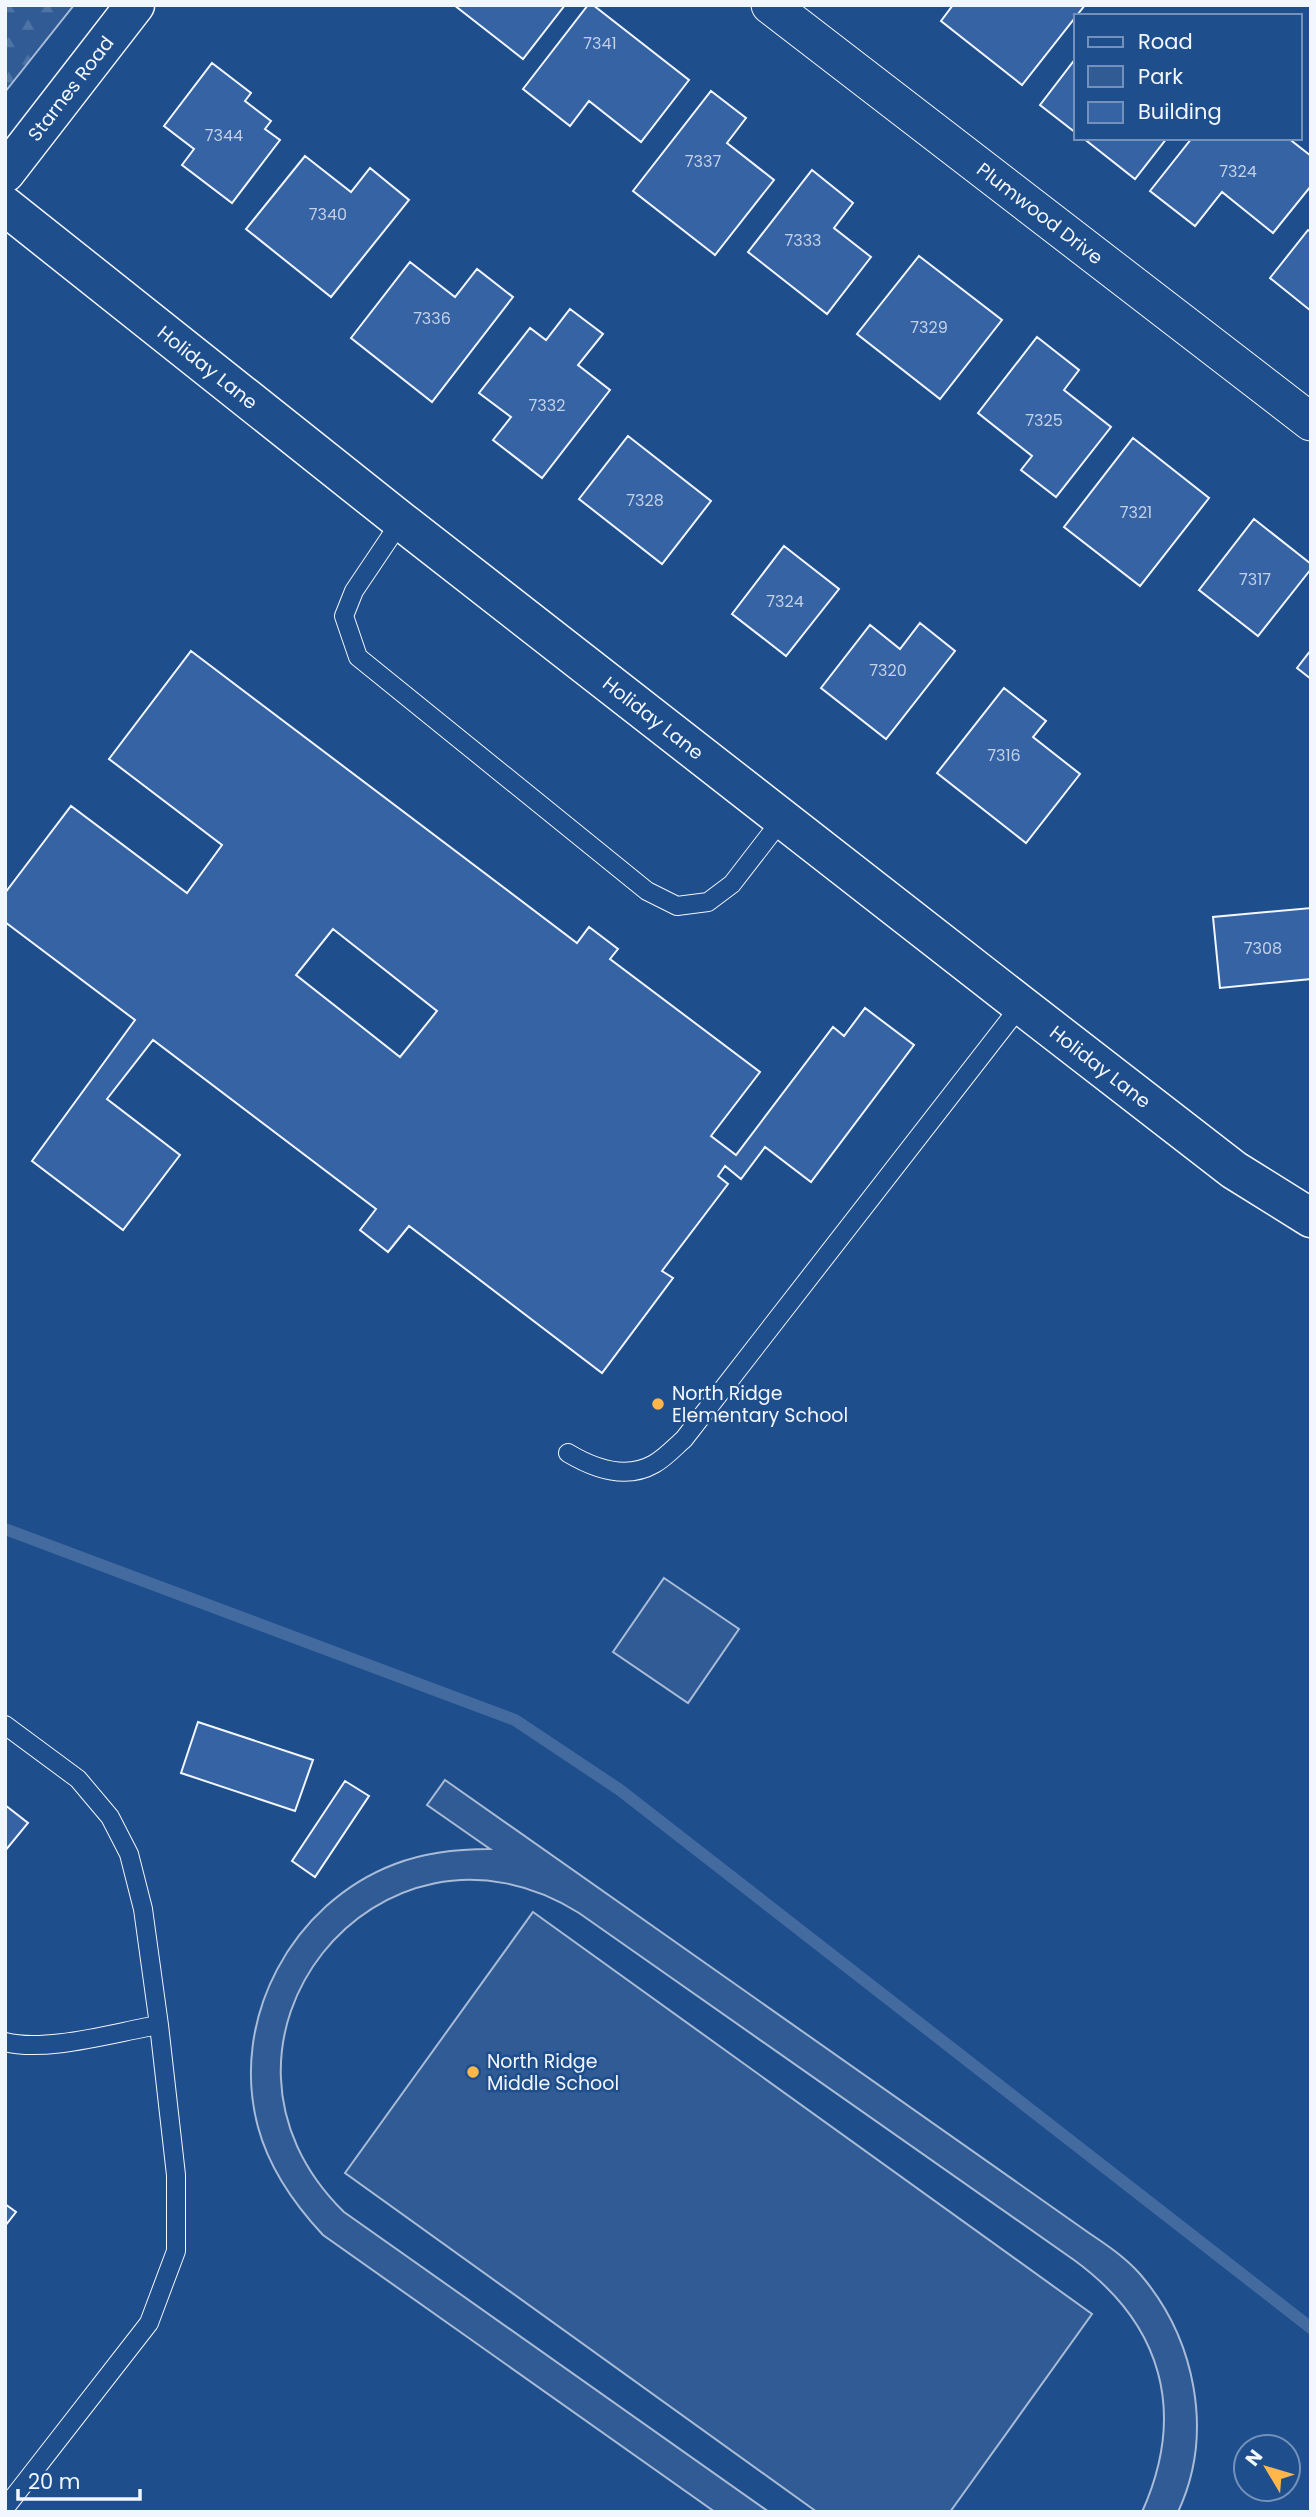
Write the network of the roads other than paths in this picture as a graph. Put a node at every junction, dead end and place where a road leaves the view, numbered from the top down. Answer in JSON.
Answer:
{"nodes":[{"id":1,"x":135,"y":5,"type":"edge"},
{"id":2,"x":770,"y":5,"type":"edge"},
{"id":3,"x":5,"y":173,"type":"edge"},
{"id":4,"x":5,"y":206,"type":"edge"},
{"id":5,"x":1311,"y":422,"type":"edge"},
{"id":6,"x":401,"y":521,"type":"junction"},
{"id":7,"x":783,"y":818,"type":"junction"},
{"id":8,"x":1021,"y":1005,"type":"junction"},
{"id":9,"x":1311,"y":1218,"type":"edge"},
{"id":10,"x":568,"y":1453,"type":"dead end"},
{"id":11,"x":5,"y":1725,"type":"edge"},
{"id":12,"x":159,"y":2025,"type":"junction"},
{"id":13,"x":5,"y":2042,"type":"edge"},
{"id":14,"x":5,"y":2508,"type":"edge"}],
"edges":[{"from":1,"to":3,"type":"street","name":"Starnes Road"},
{"from":2,"to":5,"type":"street","name":"Plumwood Drive"},
{"from":4,"to":6,"type":"street","name":"Holiday Lane"},
{"from":6,"to":7,"type":"street","name":"Holiday Lane"},
{"from":6,"to":7,"type":"lane"},
{"from":7,"to":8,"type":"street","name":"Holiday Lane"},
{"from":8,"to":9,"type":"street","name":"Holiday Lane"},
{"from":8,"to":10,"type":"lane"},
{"from":11,"to":12,"type":"lane"},
{"from":12,"to":13,"type":"lane"},
{"from":12,"to":14,"type":"lane"}]}
